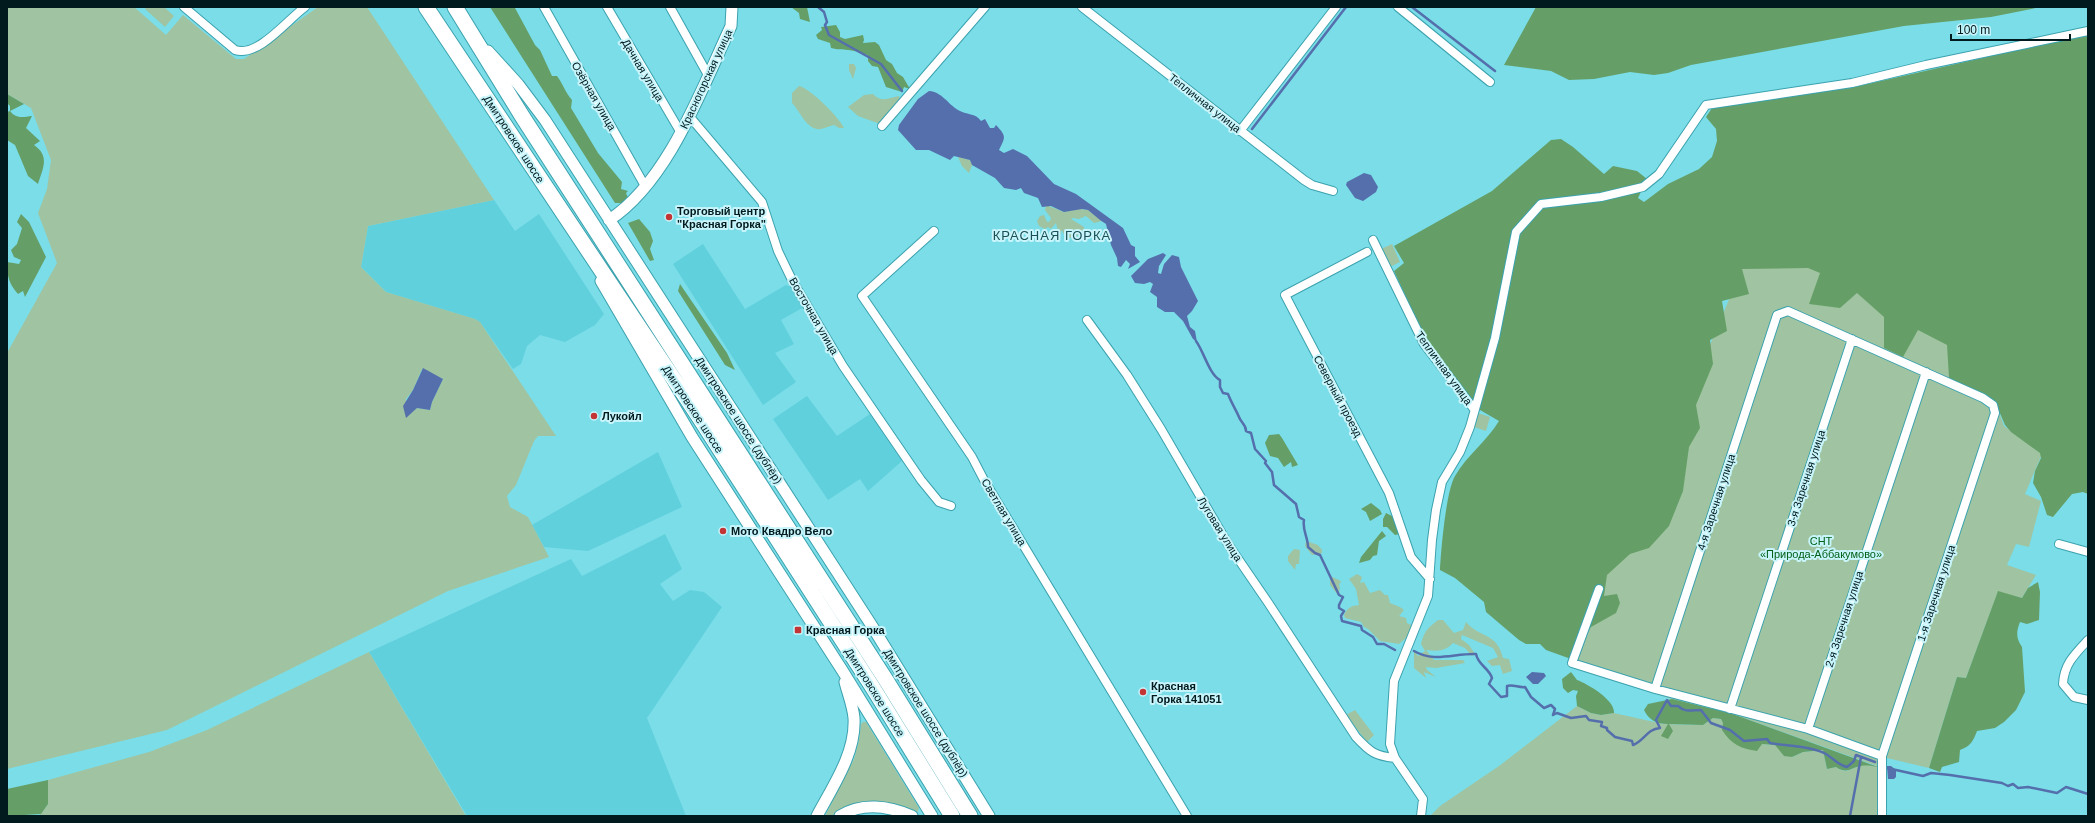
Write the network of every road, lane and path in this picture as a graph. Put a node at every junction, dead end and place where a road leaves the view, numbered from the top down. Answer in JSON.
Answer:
{"nodes":[{"id":1,"x":184,"y":7,"type":"edge"},
{"id":2,"x":305,"y":7,"type":"edge"},
{"id":3,"x":426,"y":7,"type":"edge"},
{"id":4,"x":455,"y":7,"type":"edge"},
{"id":5,"x":544,"y":7,"type":"edge"},
{"id":6,"x":607,"y":7,"type":"edge"},
{"id":7,"x":670,"y":7,"type":"edge"},
{"id":8,"x":732,"y":7,"type":"edge"},
{"id":9,"x":985,"y":7,"type":"edge"},
{"id":10,"x":1082,"y":7,"type":"edge"},
{"id":11,"x":1336,"y":7,"type":"edge"},
{"id":12,"x":1398,"y":7,"type":"edge"},
{"id":13,"x":2088,"y":31,"type":"edge"},
{"id":14,"x":473,"y":35,"type":"junction"},
{"id":15,"x":708,"y":75,"type":"junction"},
{"id":16,"x":1490,"y":82,"type":"dead end"},
{"id":17,"x":690,"y":118,"type":"junction"},
{"id":18,"x":882,"y":126,"type":"dead end"},
{"id":19,"x":1240,"y":131,"type":"junction"},
{"id":20,"x":681,"y":133,"type":"junction"},
{"id":21,"x":645,"y":186,"type":"junction"},
{"id":22,"x":1333,"y":191,"type":"dead end"},
{"id":23,"x":609,"y":220,"type":"junction"},
{"id":24,"x":934,"y":231,"type":"dead end"},
{"id":25,"x":578,"y":236,"type":"junction"},
{"id":26,"x":1373,"y":240,"type":"dead end"},
{"id":27,"x":1367,"y":252,"type":"dead end"},
{"id":28,"x":1087,"y":320,"type":"dead end"},
{"id":29,"x":1852,"y":339,"type":"junction"},
{"id":30,"x":1926,"y":372,"type":"junction"},
{"id":31,"x":1474,"y":409,"type":"junction"},
{"id":32,"x":951,"y":506,"type":"dead end"},
{"id":33,"x":2059,"y":544,"type":"dead end"},
{"id":34,"x":2088,"y":552,"type":"edge"},
{"id":35,"x":1430,"y":579,"type":"junction"},
{"id":36,"x":1599,"y":589,"type":"dead end"},
{"id":37,"x":2088,"y":640,"type":"edge"},
{"id":38,"x":842,"y":670,"type":"junction"},
{"id":39,"x":1655,"y":689,"type":"junction"},
{"id":40,"x":2088,"y":700,"type":"edge"},
{"id":41,"x":1730,"y":709,"type":"junction"},
{"id":42,"x":1808,"y":729,"type":"junction"},
{"id":43,"x":1882,"y":756,"type":"junction"},
{"id":44,"x":1395,"y":758,"type":"junction"},
{"id":45,"x":818,"y":816,"type":"edge"},
{"id":46,"x":840,"y":816,"type":"edge"},
{"id":47,"x":912,"y":816,"type":"edge"},
{"id":48,"x":932,"y":816,"type":"edge"},
{"id":49,"x":952,"y":816,"type":"edge"},
{"id":50,"x":970,"y":816,"type":"edge"},
{"id":51,"x":989,"y":816,"type":"edge"},
{"id":52,"x":1187,"y":816,"type":"edge"},
{"id":53,"x":1421,"y":816,"type":"edge"},
{"id":54,"x":1882,"y":816,"type":"edge"}],
"edges":[{"from":1,"to":2,"type":"street"},
{"from":3,"to":25,"type":"highway","name":"Дмитровское шоссе"},
{"from":4,"to":14,"type":"highway","name":"Дмитровское шоссе"},
{"from":5,"to":21,"type":"street","name":"Озёрная улица"},
{"from":6,"to":20,"type":"street","name":"Дачная улица"},
{"from":7,"to":15,"type":"street"},
{"from":8,"to":15,"type":"main road","name":"Красногорская улица"},
{"from":9,"to":18,"type":"street"},
{"from":10,"to":19,"type":"street","name":"Тепличная улица"},
{"from":11,"to":19,"type":"street"},
{"from":12,"to":16,"type":"street"},
{"from":13,"to":31,"type":"street"},
{"from":14,"to":23,"type":"main road","name":"Дмитровское шоссе (дублёр)"},
{"from":14,"to":50,"type":"highway","name":"Дмитровское шоссе"},
{"from":15,"to":17,"type":"main road","name":"Красногорская улица"},
{"from":17,"to":20,"type":"main road","name":"Красногорская улица"},
{"from":17,"to":32,"type":"street","name":"Восточная улица"},
{"from":19,"to":22,"type":"street","name":"Тепличная улица"},
{"from":20,"to":21,"type":"main road","name":"Красногорская улица"},
{"from":21,"to":23,"type":"main road","name":"Красногорская улица"},
{"from":23,"to":51,"type":"main road","name":"Дмитровское шоссе (дублёр)"},
{"from":24,"to":52,"type":"street","name":"Светлая улица"},
{"from":25,"to":38,"type":"main road"},
{"from":25,"to":49,"type":"highway","name":"Дмитровское шоссе"},
{"from":26,"to":31,"type":"street","name":"Тепличная улица"},
{"from":27,"to":35,"type":"street","name":"Северный проезд"},
{"from":28,"to":44,"type":"street","name":"Луговая улица"},
{"from":29,"to":30,"type":"street"},
{"from":29,"to":39,"type":"street","name":"4-я Заречная улица"},
{"from":29,"to":41,"type":"street","name":"3-я Заречная улица"},
{"from":30,"to":42,"type":"street","name":"2-я Заречная улица"},
{"from":30,"to":43,"type":"street","name":"1-я Заречная улица"},
{"from":31,"to":35,"type":"street","name":"Тепличная улица"},
{"from":33,"to":34,"type":"street"},
{"from":35,"to":44,"type":"street","name":"Тепличная улица"},
{"from":36,"to":39,"type":"street"},
{"from":37,"to":40,"type":"street"},
{"from":38,"to":45,"type":"main road"},
{"from":38,"to":48,"type":"main road"},
{"from":39,"to":41,"type":"street"},
{"from":41,"to":42,"type":"street"},
{"from":42,"to":43,"type":"street"},
{"from":43,"to":54,"type":"street","name":"1-я Заречная улица"},
{"from":44,"to":53,"type":"street","name":"Тепличная улица"},
{"from":46,"to":47,"type":"main road"}]}
